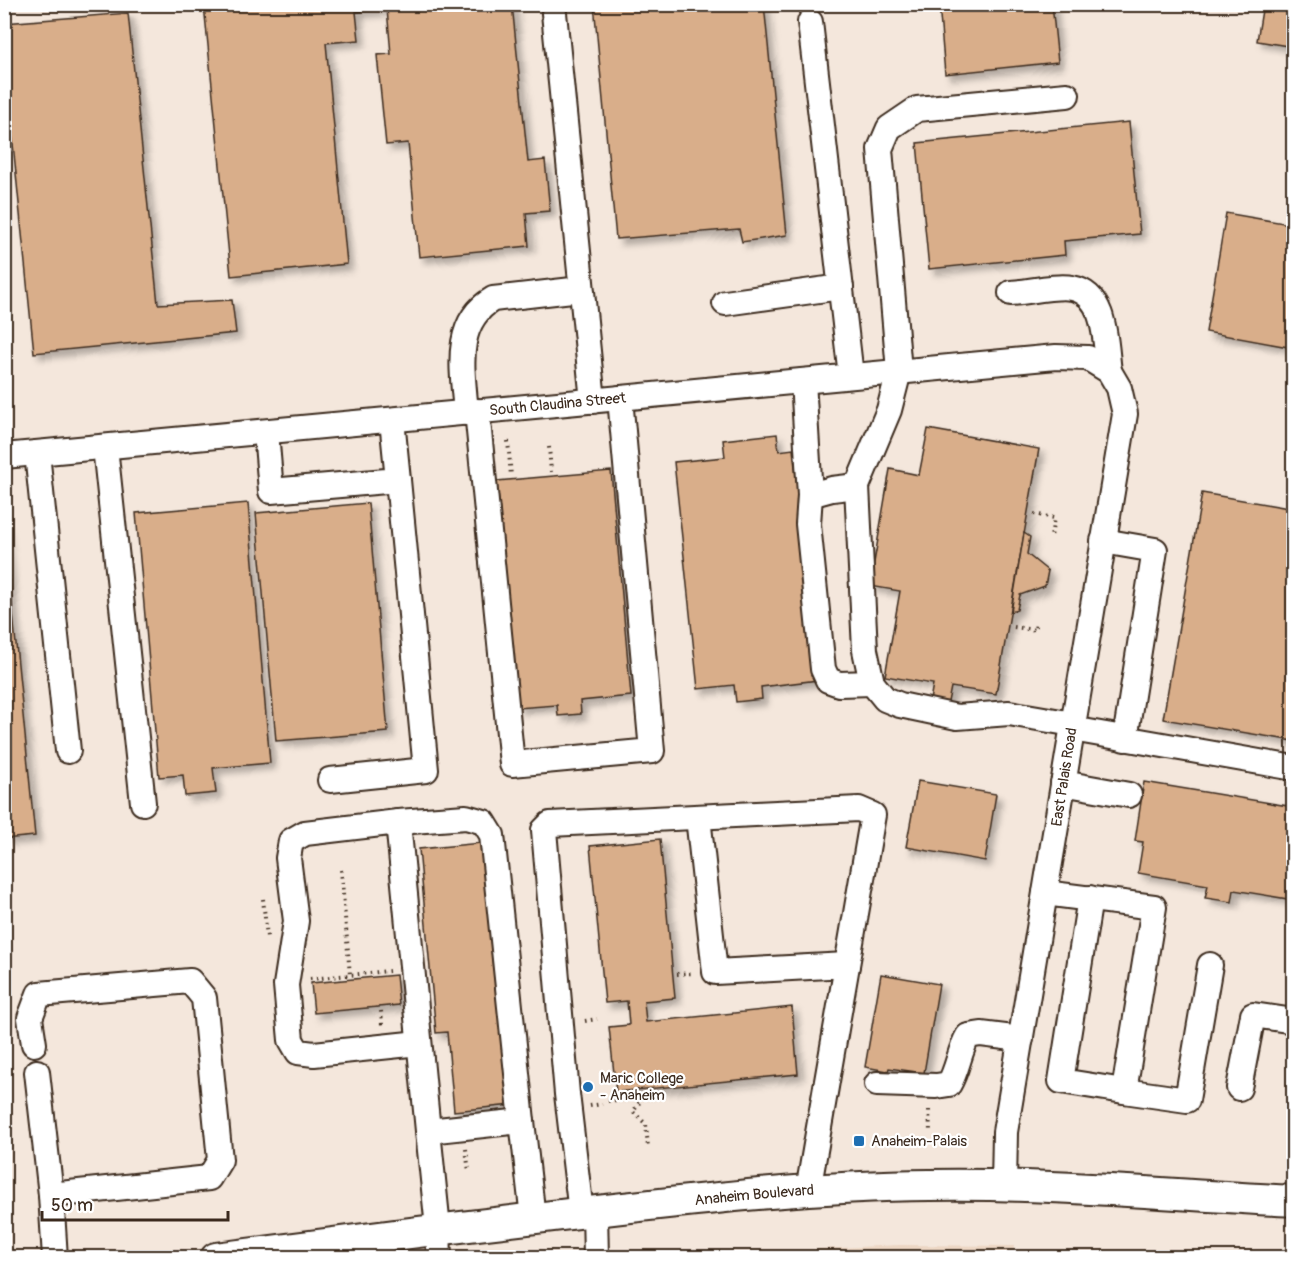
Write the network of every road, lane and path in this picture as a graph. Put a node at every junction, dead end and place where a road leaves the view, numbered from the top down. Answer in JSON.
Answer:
{"nodes":[{"id":1,"x":554,"y":13,"type":"dead end"},
{"id":2,"x":810,"y":22,"type":"dead end"},
{"id":3,"x":1066,"y":94,"type":"dead end"},
{"id":4,"x":841,"y":287,"type":"junction"},
{"id":5,"x":581,"y":289,"type":"junction"},
{"id":6,"x":1011,"y":293,"type":"dead end"},
{"id":7,"x":725,"y":303,"type":"dead end"},
{"id":8,"x":899,"y":371,"type":"junction"},
{"id":9,"x":1109,"y":371,"type":"junction"},
{"id":10,"x":851,"y":376,"type":"junction"},
{"id":11,"x":802,"y":381,"type":"junction"},
{"id":12,"x":620,"y":398,"type":"junction"},
{"id":13,"x":593,"y":401,"type":"junction"},
{"id":14,"x":472,"y":412,"type":"junction"},
{"id":15,"x":392,"y":420,"type":"junction"},
{"id":16,"x":266,"y":432,"type":"junction"},
{"id":17,"x":508,"y":441,"type":"dead end"},
{"id":18,"x":105,"y":447,"type":"junction"},
{"id":19,"x":549,"y":447,"type":"dead end"},
{"id":20,"x":37,"y":453,"type":"junction"},
{"id":21,"x":4,"y":456,"type":"edge"},
{"id":22,"x":551,"y":472,"type":"dead end"},
{"id":23,"x":512,"y":476,"type":"dead end"},
{"id":24,"x":398,"y":480,"type":"junction"},
{"id":25,"x":857,"y":486,"type":"junction"},
{"id":26,"x":810,"y":495,"type":"junction"},
{"id":27,"x":1034,"y":514,"type":"dead end"},
{"id":28,"x":1051,"y":537,"type":"dead end"},
{"id":29,"x":1103,"y":541,"type":"junction"},
{"id":30,"x":1036,"y":622,"type":"dead end"},
{"id":31,"x":1014,"y":627,"type":"dead end"},
{"id":32,"x":872,"y":683,"type":"junction"},
{"id":33,"x":1072,"y":727,"type":"junction"},
{"id":34,"x":1125,"y":739,"type":"junction"},
{"id":35,"x":68,"y":751,"type":"dead end"},
{"id":36,"x":1293,"y":768,"type":"edge"},
{"id":37,"x":330,"y":780,"type":"dead end"},
{"id":38,"x":1063,"y":783,"type":"junction"},
{"id":39,"x":1129,"y":795,"type":"dead end"},
{"id":40,"x":143,"y":803,"type":"dead end"},
{"id":41,"x":698,"y":817,"type":"junction"},
{"id":42,"x":398,"y":822,"type":"junction"},
{"id":43,"x":341,"y":870,"type":"dead end"},
{"id":44,"x":1045,"y":892,"type":"junction"},
{"id":45,"x":1090,"y":898,"type":"junction"},
{"id":46,"x":847,"y":965,"type":"junction"},
{"id":47,"x":1210,"y":965,"type":"dead end"},
{"id":48,"x":398,"y":970,"type":"dead end"},
{"id":49,"x":350,"y":975,"type":"junction"},
{"id":50,"x":310,"y":979,"type":"dead end"},
{"id":51,"x":1293,"y":1021,"type":"edge"},
{"id":52,"x":1021,"y":1039,"type":"junction"},
{"id":53,"x":419,"y":1043,"type":"junction"},
{"id":54,"x":34,"y":1044,"type":"dead end"},
{"id":55,"x":37,"y":1072,"type":"dead end"},
{"id":56,"x":876,"y":1084,"type":"dead end"},
{"id":57,"x":1239,"y":1088,"type":"dead end"},
{"id":58,"x":1124,"y":1091,"type":"junction"},
{"id":59,"x":608,"y":1101,"type":"dead end"},
{"id":60,"x":930,"y":1119,"type":"dead end"},
{"id":61,"x":522,"y":1121,"type":"junction"},
{"id":62,"x":428,"y":1131,"type":"junction"},
{"id":63,"x":930,"y":1131,"type":"dead end"},
{"id":64,"x":465,"y":1142,"type":"dead end"},
{"id":65,"x":648,"y":1148,"type":"dead end"},
{"id":66,"x":469,"y":1172,"type":"dead end"},
{"id":67,"x":1004,"y":1186,"type":"junction"},
{"id":68,"x":807,"y":1191,"type":"junction"},
{"id":69,"x":51,"y":1195,"type":"junction"},
{"id":70,"x":1293,"y":1201,"type":"edge"},
{"id":71,"x":588,"y":1212,"type":"junction"},
{"id":72,"x":533,"y":1218,"type":"junction"},
{"id":73,"x":439,"y":1243,"type":"edge"},
{"id":74,"x":235,"y":1256,"type":"edge"},
{"id":75,"x":55,"y":1257,"type":"edge"},
{"id":76,"x":596,"y":1257,"type":"edge"}],
"edges":[{"from":1,"to":5,"type":"street"},
{"from":2,"to":4,"type":"street"},
{"from":3,"to":8,"type":"street"},
{"from":4,"to":7,"type":"street"},
{"from":4,"to":10,"type":"street"},
{"from":5,"to":13,"type":"street"},
{"from":5,"to":14,"type":"street"},
{"from":6,"to":9,"type":"street","name":"East Palais Road"},
{"from":8,"to":9,"type":"street","name":"South Claudina Street"},
{"from":8,"to":10,"type":"street","name":"South Claudina Street"},
{"from":8,"to":25,"type":"street"},
{"from":9,"to":29,"type":"street","name":"East Palais Road"},
{"from":10,"to":11,"type":"street","name":"South Claudina Street"},
{"from":11,"to":12,"type":"street","name":"South Claudina Street"},
{"from":11,"to":26,"type":"street"},
{"from":12,"to":13,"type":"street","name":"South Claudina Street"},
{"from":12,"to":14,"type":"street"},
{"from":13,"to":14,"type":"street","name":"South Claudina Street"},
{"from":14,"to":15,"type":"street","name":"South Claudina Street"},
{"from":15,"to":16,"type":"street","name":"South Claudina Street"},
{"from":15,"to":24,"type":"street"},
{"from":16,"to":18,"type":"street","name":"South Claudina Street"},
{"from":16,"to":24,"type":"street"},
{"from":17,"to":23,"type":"path"},
{"from":18,"to":20,"type":"street","name":"South Claudina Street"},
{"from":18,"to":40,"type":"street"},
{"from":19,"to":22,"type":"path"},
{"from":20,"to":21,"type":"street","name":"South Claudina Street"},
{"from":20,"to":35,"type":"street"},
{"from":24,"to":37,"type":"street"},
{"from":25,"to":26,"type":"street"},
{"from":25,"to":32,"type":"street"},
{"from":26,"to":32,"type":"street"},
{"from":27,"to":28,"type":"path"},
{"from":29,"to":33,"type":"street","name":"East Palais Road"},
{"from":29,"to":34,"type":"street"},
{"from":30,"to":31,"type":"path"},
{"from":32,"to":33,"type":"street"},
{"from":33,"to":34,"type":"street"},
{"from":33,"to":38,"type":"street","name":"East Palais Road"},
{"from":34,"to":36,"type":"street"},
{"from":38,"to":39,"type":"street"},
{"from":38,"to":44,"type":"street","name":"East Palais Road"},
{"from":41,"to":46,"type":"street"},
{"from":41,"to":46,"type":"street"},
{"from":41,"to":71,"type":"street"},
{"from":42,"to":53,"type":"street"},
{"from":42,"to":53,"type":"street"},
{"from":42,"to":61,"type":"street"},
{"from":43,"to":49,"type":"path"},
{"from":44,"to":45,"type":"street"},
{"from":44,"to":52,"type":"street","name":"East Palais Road"},
{"from":45,"to":58,"type":"street"},
{"from":45,"to":58,"type":"street"},
{"from":46,"to":68,"type":"street"},
{"from":47,"to":58,"type":"street"},
{"from":48,"to":49,"type":"path"},
{"from":49,"to":50,"type":"path"},
{"from":51,"to":57,"type":"street"},
{"from":52,"to":56,"type":"street"},
{"from":52,"to":67,"type":"street","name":"East Palais Road"},
{"from":53,"to":62,"type":"street"},
{"from":54,"to":69,"type":"street"},
{"from":55,"to":69,"type":"street"},
{"from":59,"to":65,"type":"path"},
{"from":60,"to":63,"type":"path"},
{"from":61,"to":62,"type":"street"},
{"from":61,"to":72,"type":"street"},
{"from":62,"to":73,"type":"street"},
{"from":64,"to":66,"type":"path"},
{"from":67,"to":68,"type":"main road","name":"Anaheim Boulevard"},
{"from":67,"to":70,"type":"main road","name":"Anaheim Boulevard"},
{"from":68,"to":71,"type":"main road","name":"Anaheim Boulevard"},
{"from":69,"to":75,"type":"street"},
{"from":71,"to":72,"type":"main road","name":"Anaheim Boulevard"},
{"from":71,"to":76,"type":"street"},
{"from":72,"to":73,"type":"main road","name":"Anaheim Boulevard"},
{"from":73,"to":74,"type":"main road","name":"Anaheim Boulevard"}]}
